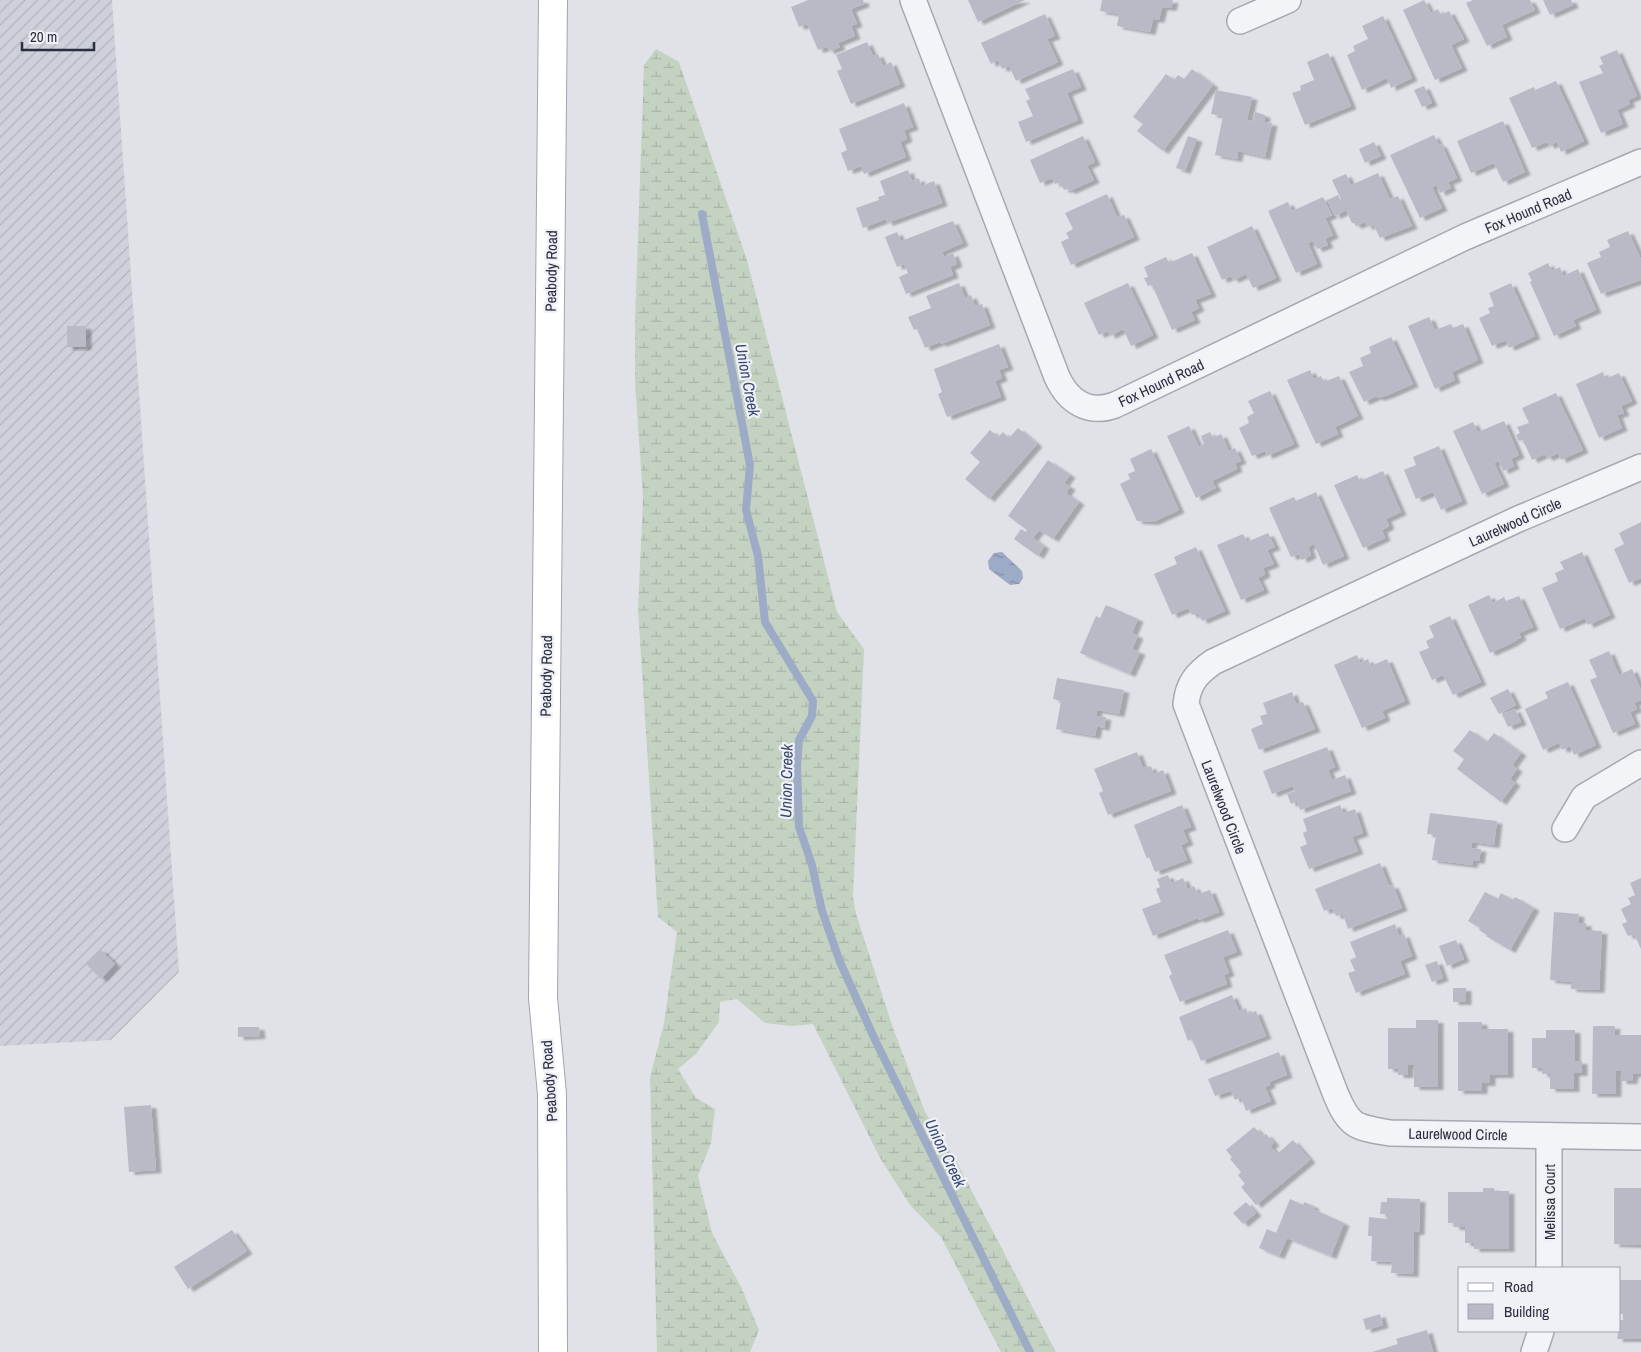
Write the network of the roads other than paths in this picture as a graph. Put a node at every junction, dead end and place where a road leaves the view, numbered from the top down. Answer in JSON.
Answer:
{"nodes":[{"id":1,"x":552,"y":0,"type":"edge"},
{"id":2,"x":912,"y":0,"type":"edge"},
{"id":3,"x":1288,"y":0,"type":"edge"},
{"id":4,"x":1240,"y":21,"type":"dead end"},
{"id":5,"x":1641,"y":162,"type":"edge"},
{"id":6,"x":1641,"y":467,"type":"edge"},
{"id":7,"x":1641,"y":763,"type":"edge"},
{"id":8,"x":1565,"y":829,"type":"dead end"},
{"id":9,"x":1548,"y":1136,"type":"junction"},
{"id":10,"x":1641,"y":1137,"type":"edge"},
{"id":11,"x":1549,"y":1267,"type":"edge"},
{"id":12,"x":1541,"y":1332,"type":"edge"},
{"id":13,"x":553,"y":1352,"type":"edge"},
{"id":14,"x":1534,"y":1352,"type":"edge"}],
"edges":[{"from":1,"to":13,"type":"main road","name":"Peabody Road"},
{"from":2,"to":5,"type":"street","name":"Fox Hound Road"},
{"from":3,"to":4,"type":"street"},
{"from":6,"to":9,"type":"street","name":"Laurelwood Circle"},
{"from":7,"to":8,"type":"street"},
{"from":9,"to":10,"type":"street","name":"Laurelwood Circle"},
{"from":9,"to":11,"type":"street","name":"Melissa Court"},
{"from":12,"to":14,"type":"street"}]}
